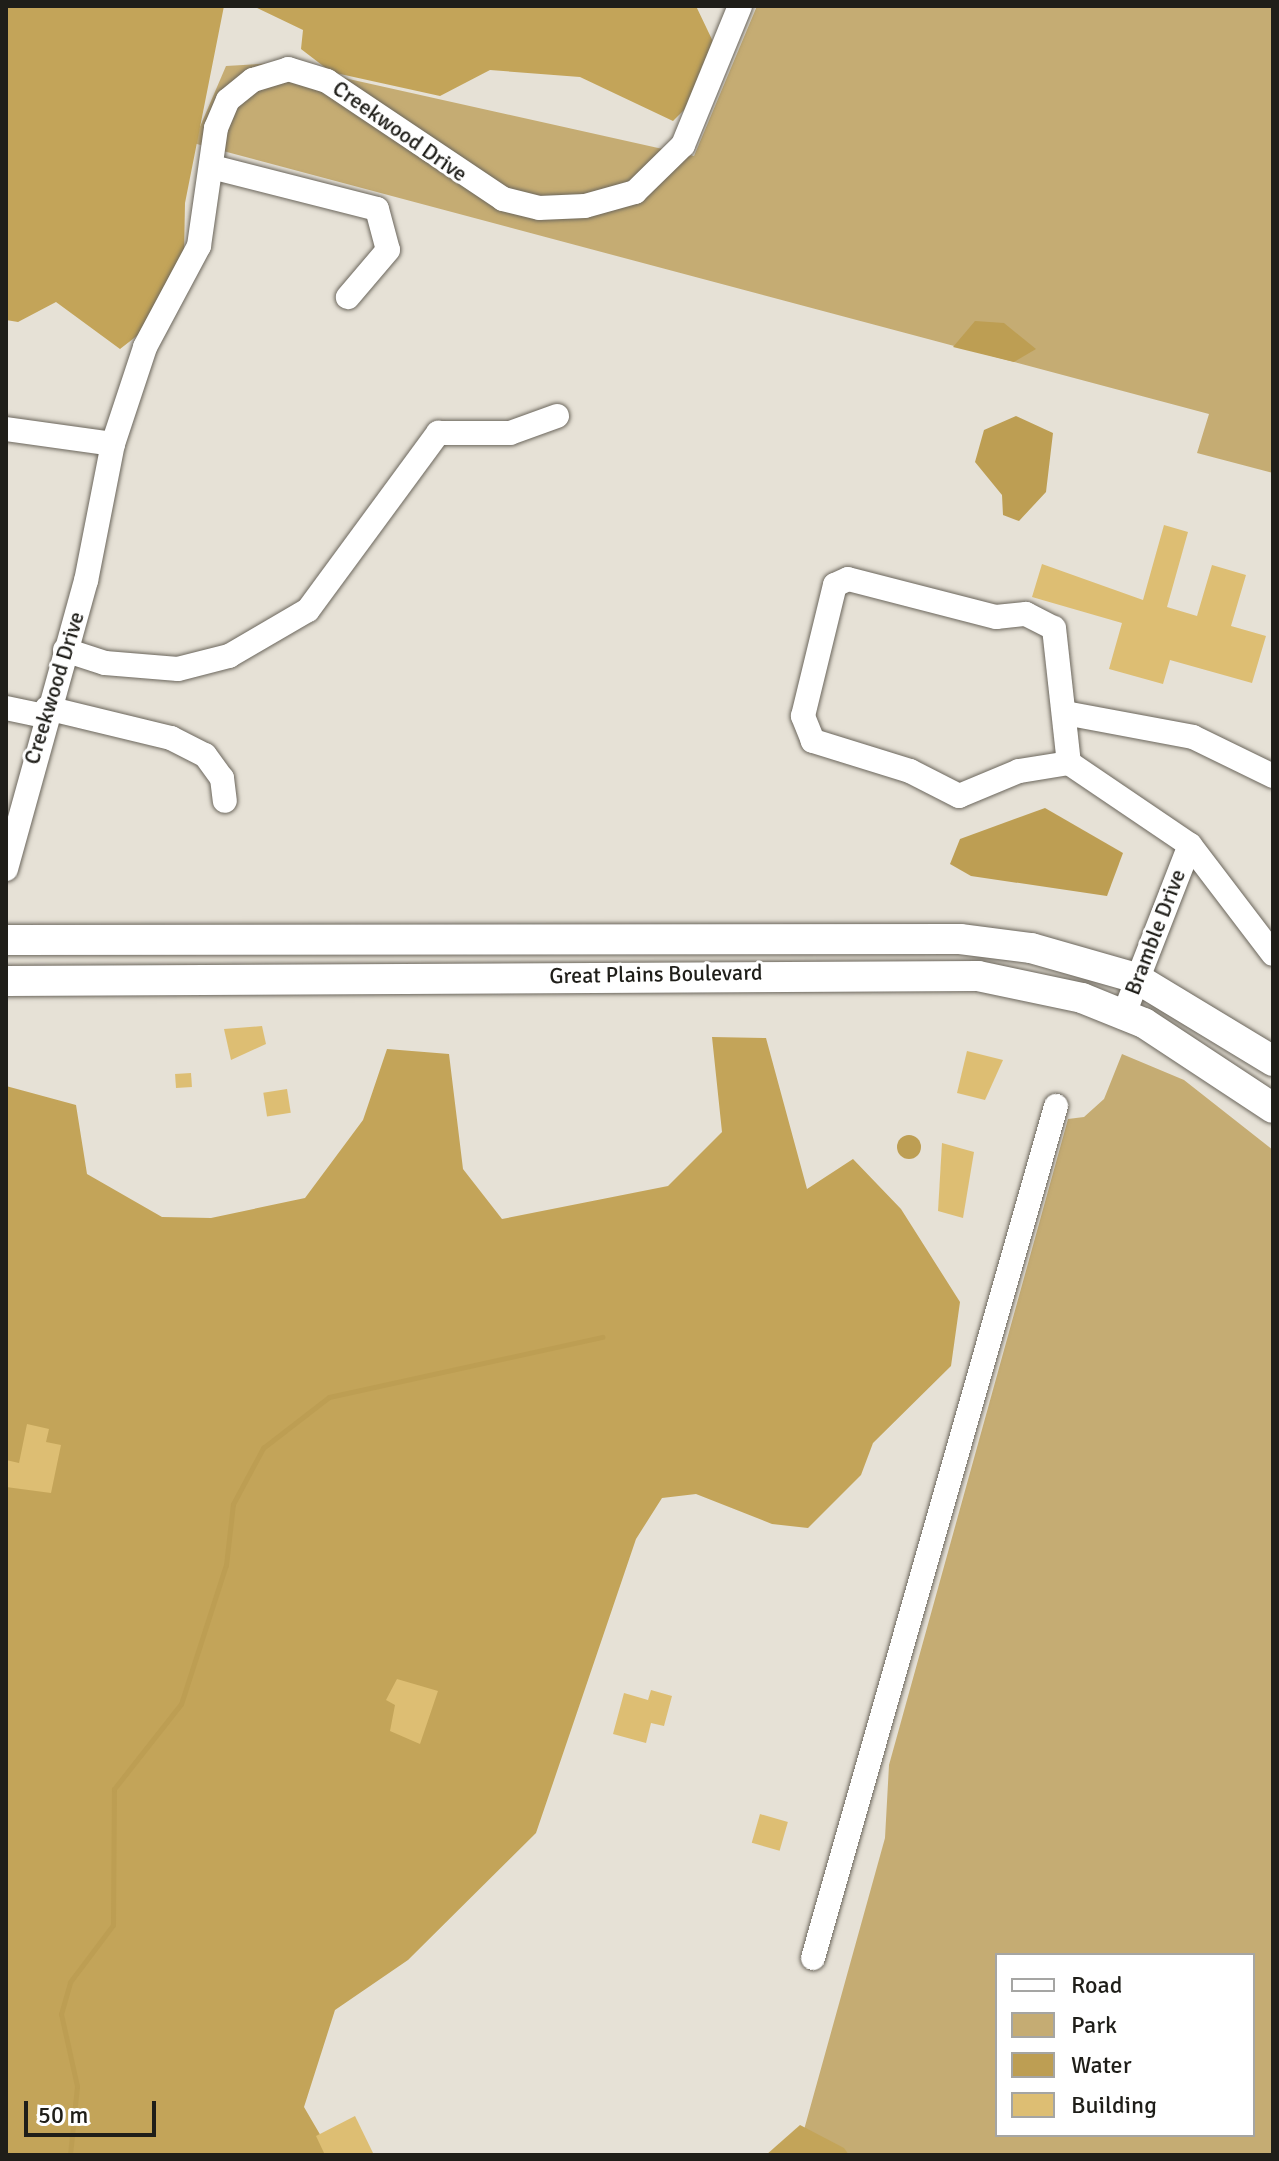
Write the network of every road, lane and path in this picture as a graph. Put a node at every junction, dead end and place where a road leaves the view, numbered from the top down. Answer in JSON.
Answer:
{"nodes":[{"id":1,"x":740,"y":6,"type":"edge"},
{"id":2,"x":212,"y":167,"type":"junction"},
{"id":3,"x":348,"y":297,"type":"dead end"},
{"id":4,"x":557,"y":416,"type":"dead end"},
{"id":5,"x":6,"y":429,"type":"edge"},
{"id":6,"x":113,"y":444,"type":"junction"},
{"id":7,"x":65,"y":650,"type":"junction"},
{"id":8,"x":6,"y":708,"type":"edge"},
{"id":9,"x":46,"y":712,"type":"junction"},
{"id":10,"x":1065,"y":713,"type":"junction"},
{"id":11,"x":1069,"y":763,"type":"junction"},
{"id":12,"x":1273,"y":776,"type":"edge"},
{"id":13,"x":225,"y":801,"type":"dead end"},
{"id":14,"x":1190,"y":845,"type":"junction"},
{"id":15,"x":6,"y":869,"type":"edge"},
{"id":16,"x":6,"y":940,"type":"edge"},
{"id":17,"x":1273,"y":954,"type":"edge"},
{"id":18,"x":1136,"y":978,"type":"junction"},
{"id":19,"x":6,"y":981,"type":"edge"},
{"id":20,"x":1124,"y":1014,"type":"junction"},
{"id":21,"x":1273,"y":1061,"type":"edge"},
{"id":22,"x":1056,"y":1106,"type":"dead end"},
{"id":23,"x":1273,"y":1108,"type":"edge"},
{"id":24,"x":813,"y":1958,"type":"dead end"}],
"edges":[{"from":1,"to":2,"type":"street","name":"Creekwood Drive"},
{"from":2,"to":3,"type":"street"},
{"from":2,"to":6,"type":"street","name":"Creekwood Drive"},
{"from":4,"to":7,"type":"street"},
{"from":5,"to":6,"type":"street"},
{"from":6,"to":7,"type":"street","name":"Creekwood Drive"},
{"from":7,"to":9,"type":"street","name":"Creekwood Drive"},
{"from":8,"to":9,"type":"street"},
{"from":9,"to":13,"type":"street"},
{"from":9,"to":15,"type":"street","name":"Creekwood Drive"},
{"from":10,"to":11,"type":"street"},
{"from":10,"to":11,"type":"street"},
{"from":10,"to":12,"type":"street"},
{"from":11,"to":14,"type":"street"},
{"from":14,"to":17,"type":"street","name":"Bramble Drive"},
{"from":14,"to":18,"type":"street","name":"Bramble Drive"},
{"from":16,"to":18,"type":"main road","name":"Great Plains Boulevard"},
{"from":18,"to":20,"type":"street","name":"Bramble Drive"},
{"from":18,"to":21,"type":"main road","name":"Great Plains Boulevard"},
{"from":19,"to":20,"type":"main road","name":"Great Plains Boulevard"},
{"from":20,"to":23,"type":"main road","name":"Great Plains Boulevard"},
{"from":22,"to":24,"type":"street"}]}
